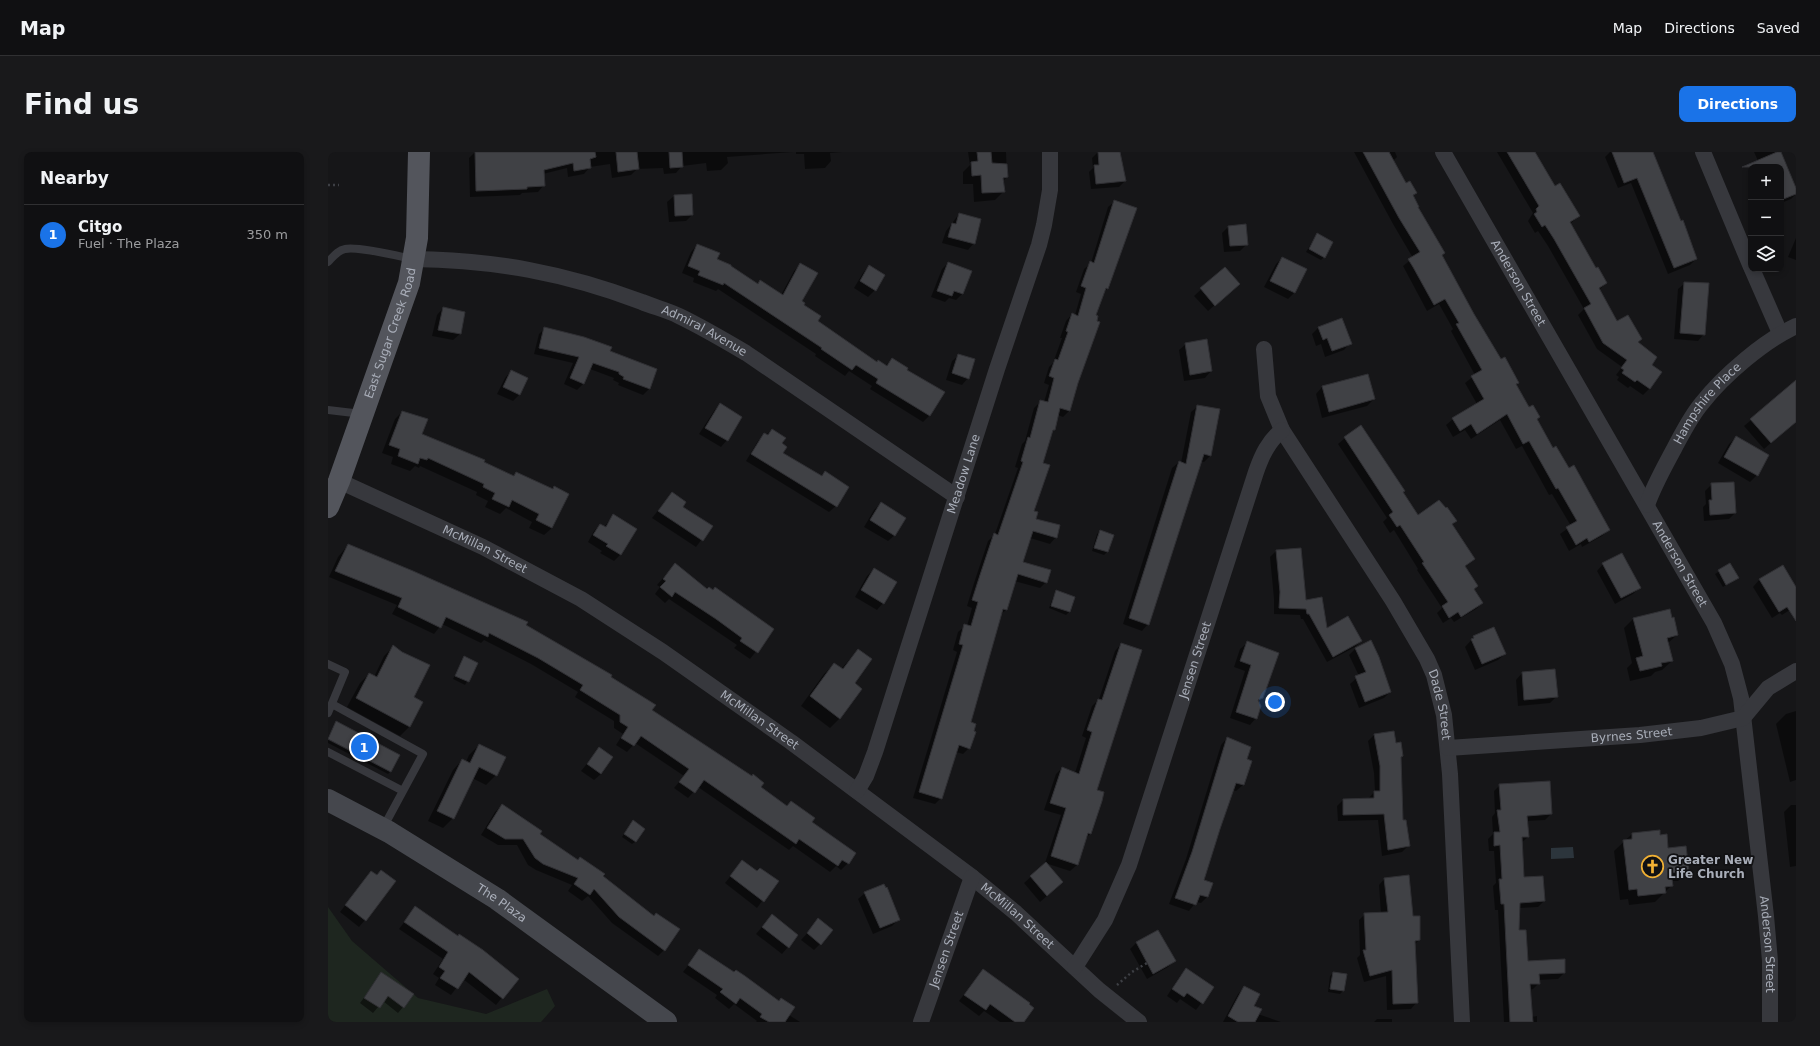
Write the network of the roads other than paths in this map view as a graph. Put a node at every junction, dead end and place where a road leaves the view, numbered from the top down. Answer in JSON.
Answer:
{"nodes":[{"id":1,"x":419,"y":152,"type":"edge"},
{"id":2,"x":1050,"y":152,"type":"edge"},
{"id":3,"x":1443,"y":152,"type":"edge"},
{"id":4,"x":1702,"y":152,"type":"edge"},
{"id":5,"x":413,"y":259,"type":"junction"},
{"id":6,"x":1748,"y":261,"type":"edge"},
{"id":7,"x":328,"y":262,"type":"edge"},
{"id":8,"x":1753,"y":272,"type":"edge"},
{"id":9,"x":1796,"y":326,"type":"edge"},
{"id":10,"x":1780,"y":333,"type":"junction"},
{"id":11,"x":1264,"y":349,"type":"dead end"},
{"id":12,"x":328,"y":410,"type":"edge"},
{"id":13,"x":363,"y":414,"type":"junction"},
{"id":14,"x":1282,"y":430,"type":"junction"},
{"id":15,"x":339,"y":481,"type":"junction"},
{"id":16,"x":957,"y":497,"type":"junction"},
{"id":17,"x":328,"y":504,"type":"edge"},
{"id":18,"x":1646,"y":505,"type":"junction"},
{"id":19,"x":328,"y":664,"type":"edge"},
{"id":20,"x":1796,"y":671,"type":"edge"},
{"id":21,"x":332,"y":704,"type":"junction"},
{"id":22,"x":328,"y":713,"type":"edge"},
{"id":23,"x":1743,"y":718,"type":"junction"},
{"id":24,"x":1448,"y":748,"type":"junction"},
{"id":25,"x":328,"y":752,"type":"edge"},
{"id":26,"x":403,"y":791,"type":"junction"},
{"id":27,"x":857,"y":792,"type":"junction"},
{"id":28,"x":328,"y":800,"type":"edge"},
{"id":29,"x":383,"y":829,"type":"junction"},
{"id":30,"x":972,"y":877,"type":"junction"},
{"id":31,"x":1075,"y":967,"type":"junction"},
{"id":32,"x":666,"y":1022,"type":"edge"},
{"id":33,"x":921,"y":1022,"type":"edge"},
{"id":34,"x":1139,"y":1022,"type":"edge"},
{"id":35,"x":1462,"y":1022,"type":"edge"},
{"id":36,"x":1770,"y":1022,"type":"edge"}],
"edges":[{"from":1,"to":5,"type":"main road","name":"East Sugar Creek Road"},
{"from":2,"to":16,"type":"street","name":"Meadow Lane"},
{"from":3,"to":18,"type":"street","name":"Anderson Street"},
{"from":4,"to":6,"type":"street"},
{"from":5,"to":7,"type":"lane"},
{"from":5,"to":13,"type":"main road","name":"East Sugar Creek Road"},
{"from":5,"to":16,"type":"street","name":"Admiral Avenue"},
{"from":8,"to":10,"type":"street"},
{"from":9,"to":10,"type":"street","name":"Hampshire Place"},
{"from":10,"to":18,"type":"street","name":"Hampshire Place"},
{"from":11,"to":14,"type":"street"},
{"from":12,"to":13,"type":"lane"},
{"from":13,"to":15,"type":"main road","name":"East Sugar Creek Road"},
{"from":14,"to":24,"type":"street","name":"Dade Street"},
{"from":14,"to":31,"type":"street","name":"Jensen Street"},
{"from":15,"to":17,"type":"main road","name":"East Sugar Creek Road"},
{"from":15,"to":27,"type":"street","name":"McMillan Street"},
{"from":16,"to":27,"type":"street","name":"Meadow Lane"},
{"from":18,"to":23,"type":"street","name":"Anderson Street"},
{"from":19,"to":21,"type":"lane"},
{"from":20,"to":23,"type":"street"},
{"from":21,"to":22,"type":"lane"},
{"from":21,"to":26,"type":"lane"},
{"from":23,"to":24,"type":"street","name":"Byrnes Street"},
{"from":23,"to":36,"type":"street","name":"Anderson Street"},
{"from":24,"to":35,"type":"street","name":"Dade Street"},
{"from":25,"to":26,"type":"lane"},
{"from":26,"to":29,"type":"lane"},
{"from":27,"to":30,"type":"street","name":"McMillan Street"},
{"from":28,"to":29,"type":"main road","name":"The Plaza"},
{"from":29,"to":32,"type":"main road","name":"The Plaza"},
{"from":30,"to":31,"type":"street","name":"McMillan Street"},
{"from":30,"to":33,"type":"street","name":"Jensen Street"},
{"from":31,"to":34,"type":"street","name":"McMillan Street"}]}
